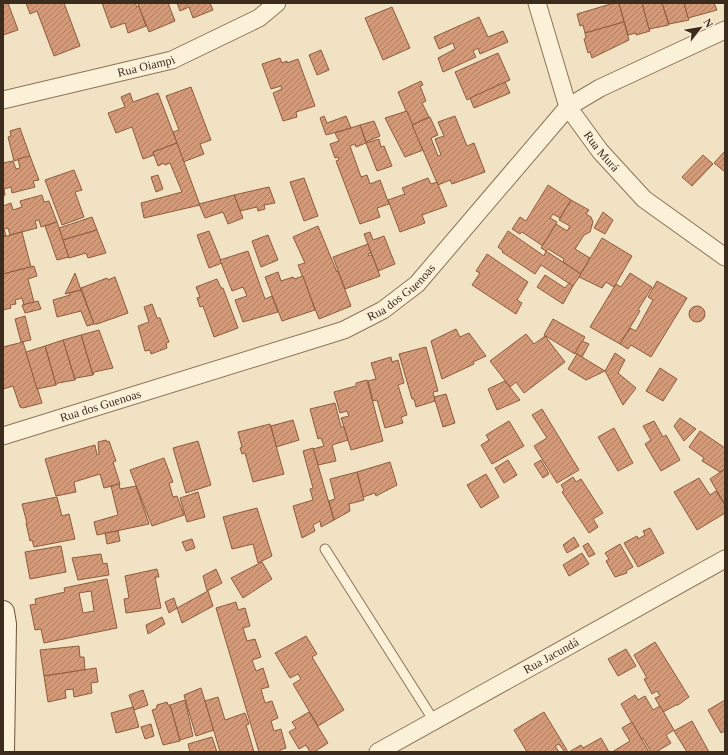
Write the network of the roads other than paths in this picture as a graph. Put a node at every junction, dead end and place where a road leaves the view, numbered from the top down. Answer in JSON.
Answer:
{"nodes":[{"id":1,"x":277,"y":3,"type":"edge"},
{"id":2,"x":537,"y":3,"type":"edge"},
{"id":3,"x":725,"y":30,"type":"edge"},
{"id":4,"x":3,"y":100,"type":"edge"},
{"id":5,"x":568,"y":107,"type":"junction"},
{"id":6,"x":725,"y":257,"type":"edge"},
{"id":7,"x":3,"y":436,"type":"edge"},
{"id":8,"x":325,"y":549,"type":"dead end"},
{"id":9,"x":725,"y":559,"type":"edge"},
{"id":10,"x":3,"y":612,"type":"edge"},
{"id":11,"x":434,"y":722,"type":"junction"},
{"id":12,"x":3,"y":752,"type":"edge"},
{"id":13,"x":378,"y":752,"type":"edge"}],
"edges":[{"from":1,"to":4,"type":"street","name":"Rua Oiampi"},
{"from":2,"to":5,"type":"street","name":"Rua Murá"},
{"from":3,"to":5,"type":"street","name":"Rua dos Guenoas"},
{"from":5,"to":6,"type":"street","name":"Rua Murá"},
{"from":5,"to":7,"type":"street","name":"Rua dos Guenoas"},
{"from":8,"to":11,"type":"lane"},
{"from":9,"to":11,"type":"street","name":"Rua Jacundá"},
{"from":10,"to":12,"type":"street"},
{"from":11,"to":13,"type":"street","name":"Rua Jacundá"}]}
